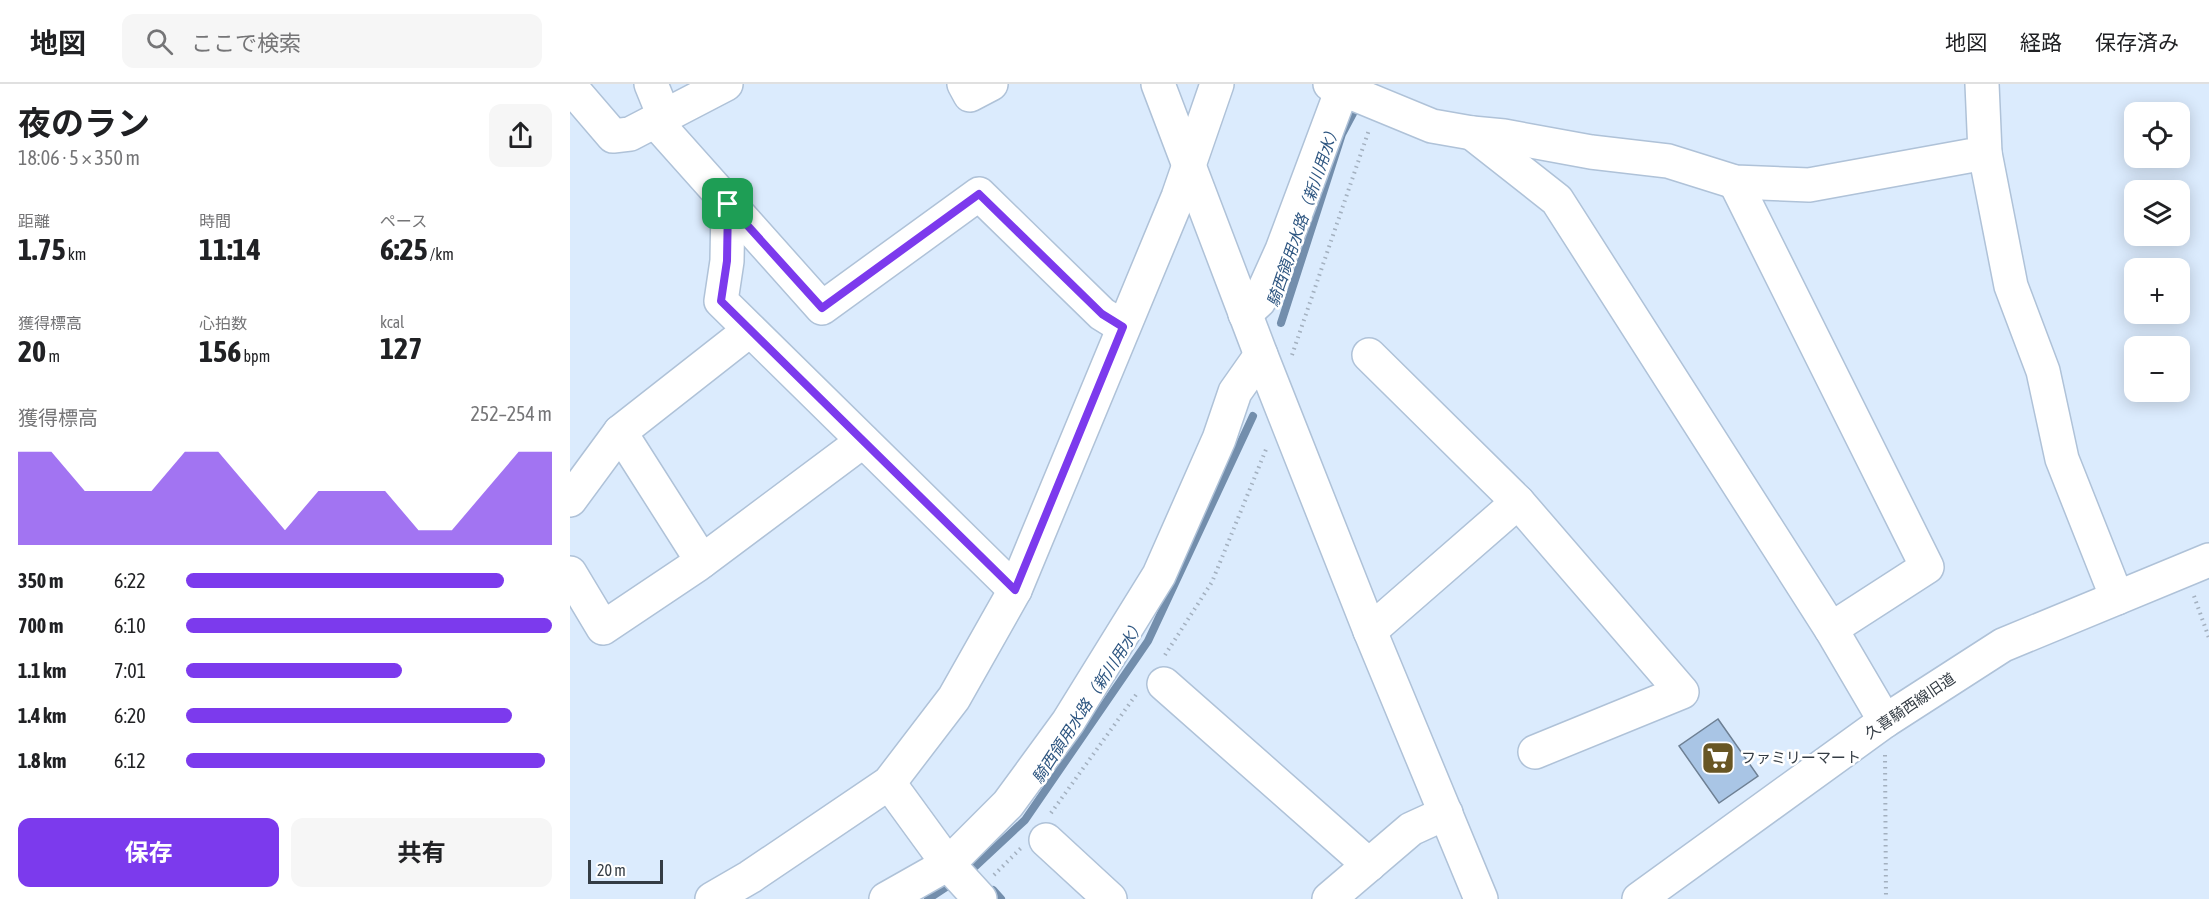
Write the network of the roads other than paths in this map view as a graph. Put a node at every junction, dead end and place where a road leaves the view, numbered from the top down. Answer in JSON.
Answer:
{"nodes":[{"id":1,"x":651,"y":84,"type":"edge"},
{"id":2,"x":726,"y":84,"type":"edge"},
{"id":3,"x":964,"y":84,"type":"edge"},
{"id":4,"x":991,"y":84,"type":"edge"},
{"id":5,"x":1158,"y":84,"type":"edge"},
{"id":6,"x":1217,"y":84,"type":"edge"},
{"id":7,"x":1982,"y":84,"type":"edge"},
{"id":8,"x":570,"y":86,"type":"edge"},
{"id":9,"x":1338,"y":86,"type":"edge"},
{"id":10,"x":660,"y":119,"type":"junction"},
{"id":11,"x":1472,"y":133,"type":"junction"},
{"id":12,"x":1985,"y":153,"type":"junction"},
{"id":13,"x":1189,"y":165,"type":"junction"},
{"id":14,"x":1735,"y":182,"type":"junction"},
{"id":15,"x":728,"y":204,"type":"junction"},
{"id":16,"x":1245,"y":314,"type":"junction"},
{"id":17,"x":1123,"y":327,"type":"junction"},
{"id":18,"x":750,"y":330,"type":"junction"},
{"id":19,"x":1369,"y":355,"type":"dead end"},
{"id":20,"x":1275,"y":358,"type":"junction"},
{"id":21,"x":620,"y":432,"type":"junction"},
{"id":22,"x":863,"y":441,"type":"junction"},
{"id":23,"x":570,"y":500,"type":"edge"},
{"id":24,"x":1518,"y":502,"type":"junction"},
{"id":25,"x":702,"y":561,"type":"junction"},
{"id":26,"x":2197,"y":565,"type":"edge"},
{"id":27,"x":570,"y":573,"type":"edge"},
{"id":28,"x":1015,"y":590,"type":"junction"},
{"id":29,"x":2117,"y":598,"type":"junction"},
{"id":30,"x":1831,"y":629,"type":"junction"},
{"id":31,"x":1370,"y":631,"type":"junction"},
{"id":32,"x":1164,"y":684,"type":"dead end"},
{"id":33,"x":1885,"y":721,"type":"junction"},
{"id":34,"x":1535,"y":752,"type":"dead end"},
{"id":35,"x":889,"y":783,"type":"junction"},
{"id":36,"x":1446,"y":813,"type":"junction"},
{"id":37,"x":1046,"y":840,"type":"dead end"},
{"id":38,"x":948,"y":864,"type":"junction"},
{"id":39,"x":1369,"y":865,"type":"junction"},
{"id":40,"x":712,"y":899,"type":"edge"},
{"id":41,"x":886,"y":899,"type":"edge"},
{"id":42,"x":980,"y":899,"type":"edge"},
{"id":43,"x":1110,"y":899,"type":"edge"},
{"id":44,"x":1329,"y":899,"type":"edge"},
{"id":45,"x":1481,"y":899,"type":"edge"},
{"id":46,"x":1639,"y":899,"type":"edge"}],
"edges":[{"from":1,"to":10,"type":"street"},
{"from":2,"to":10,"type":"street"},
{"from":3,"to":4,"type":"street"},
{"from":5,"to":13,"type":"street"},
{"from":6,"to":13,"type":"street"},
{"from":7,"to":12,"type":"street"},
{"from":8,"to":10,"type":"street"},
{"from":9,"to":11,"type":"street"},
{"from":9,"to":16,"type":"street"},
{"from":10,"to":15,"type":"street"},
{"from":11,"to":14,"type":"street"},
{"from":11,"to":30,"type":"street"},
{"from":12,"to":14,"type":"street"},
{"from":12,"to":29,"type":"street"},
{"from":13,"to":16,"type":"street"},
{"from":13,"to":17,"type":"street"},
{"from":14,"to":30,"type":"street"},
{"from":15,"to":17,"type":"street"},
{"from":15,"to":18,"type":"street"},
{"from":16,"to":20,"type":"street"},
{"from":17,"to":28,"type":"street"},
{"from":18,"to":21,"type":"street"},
{"from":18,"to":22,"type":"street"},
{"from":19,"to":24,"type":"street"},
{"from":20,"to":31,"type":"street"},
{"from":20,"to":38,"type":"street"},
{"from":21,"to":23,"type":"street"},
{"from":21,"to":25,"type":"street"},
{"from":22,"to":25,"type":"street"},
{"from":22,"to":28,"type":"street"},
{"from":24,"to":31,"type":"street"},
{"from":24,"to":34,"type":"street"},
{"from":25,"to":27,"type":"street"},
{"from":26,"to":29,"type":"street","name":"久喜騎西線旧道"},
{"from":28,"to":35,"type":"street"},
{"from":29,"to":33,"type":"street","name":"久喜騎西線旧道"},
{"from":30,"to":33,"type":"street"},
{"from":31,"to":36,"type":"street"},
{"from":32,"to":39,"type":"street"},
{"from":33,"to":46,"type":"street","name":"久喜騎西線旧道"},
{"from":35,"to":38,"type":"street"},
{"from":35,"to":40,"type":"street"},
{"from":36,"to":39,"type":"street"},
{"from":36,"to":45,"type":"street"},
{"from":37,"to":43,"type":"street"},
{"from":38,"to":41,"type":"street"},
{"from":38,"to":42,"type":"street"},
{"from":39,"to":44,"type":"street"}]}
